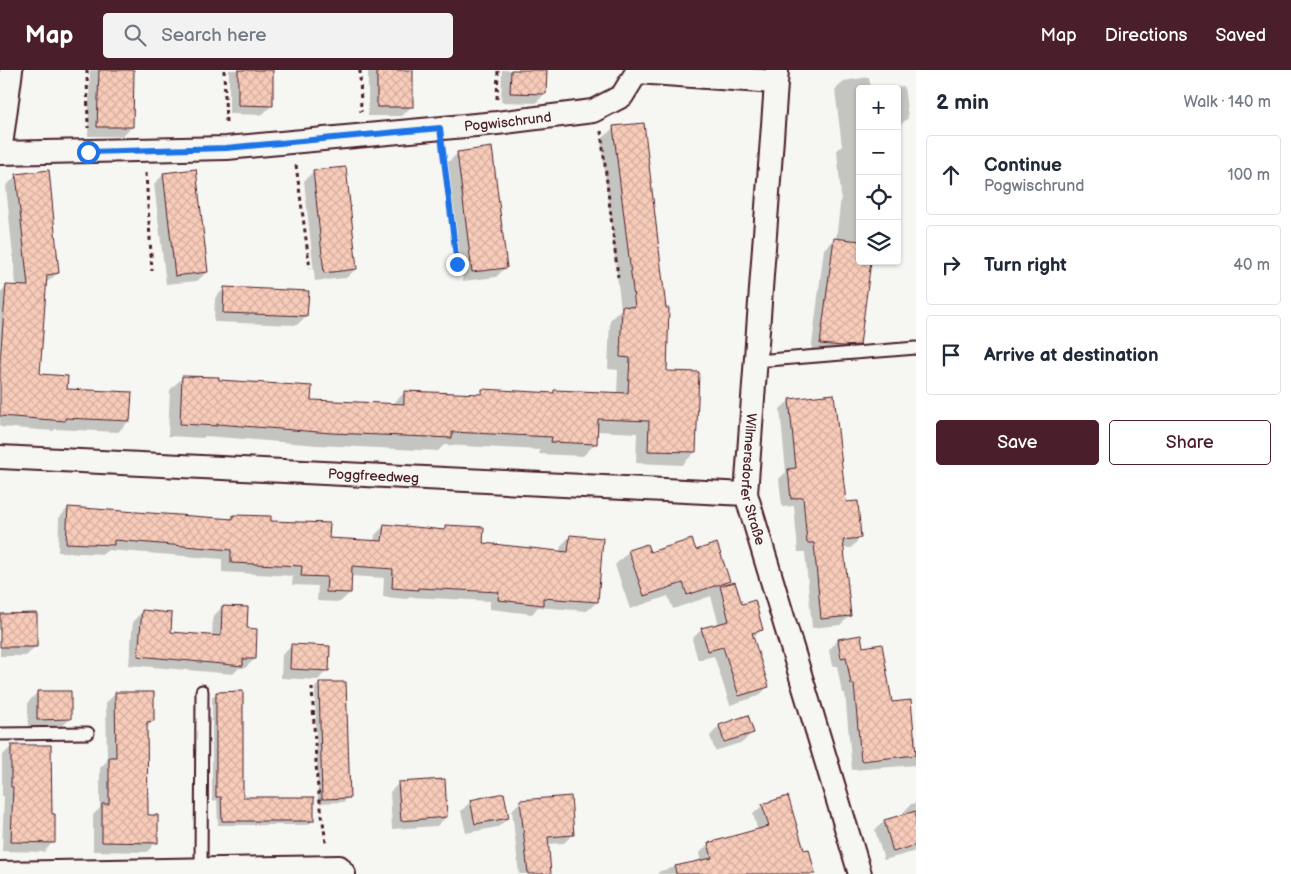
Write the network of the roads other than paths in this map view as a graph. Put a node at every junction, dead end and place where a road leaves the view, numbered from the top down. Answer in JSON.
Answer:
{"nodes":[{"id":1,"x":11,"y":70,"type":"edge"},
{"id":2,"x":638,"y":71,"type":"edge"},
{"id":3,"x":776,"y":76,"type":"edge"},
{"id":4,"x":0,"y":153,"type":"edge"},
{"id":5,"x":916,"y":348,"type":"edge"},
{"id":6,"x":756,"y":361,"type":"junction"},
{"id":7,"x":0,"y":457,"type":"edge"},
{"id":8,"x":746,"y":494,"type":"junction"},
{"id":9,"x":202,"y":691,"type":"dead end"},
{"id":10,"x":88,"y":733,"type":"dead end"},
{"id":11,"x":0,"y":734,"type":"edge"},
{"id":12,"x":201,"y":869,"type":"junction"},
{"id":13,"x":337,"y":871,"type":"edge"},
{"id":14,"x":0,"y":873,"type":"edge"},
{"id":15,"x":860,"y":874,"type":"edge"}],
"edges":[{"from":1,"to":4,"type":"street","name":"Pogwischrund"},
{"from":2,"to":3,"type":"street","name":"Pogwischrund"},
{"from":2,"to":4,"type":"street","name":"Pogwischrund"},
{"from":3,"to":6,"type":"street","name":"Wilmersdorfer Straße"},
{"from":5,"to":6,"type":"lane"},
{"from":6,"to":8,"type":"street","name":"Wilmersdorfer Straße"},
{"from":7,"to":8,"type":"street","name":"Poggfreedweg"},
{"from":8,"to":15,"type":"street","name":"Wilmersdorfer Straße"},
{"from":9,"to":12,"type":"lane"},
{"from":10,"to":11,"type":"lane"},
{"from":12,"to":13,"type":"street"},
{"from":12,"to":14,"type":"street"}]}
